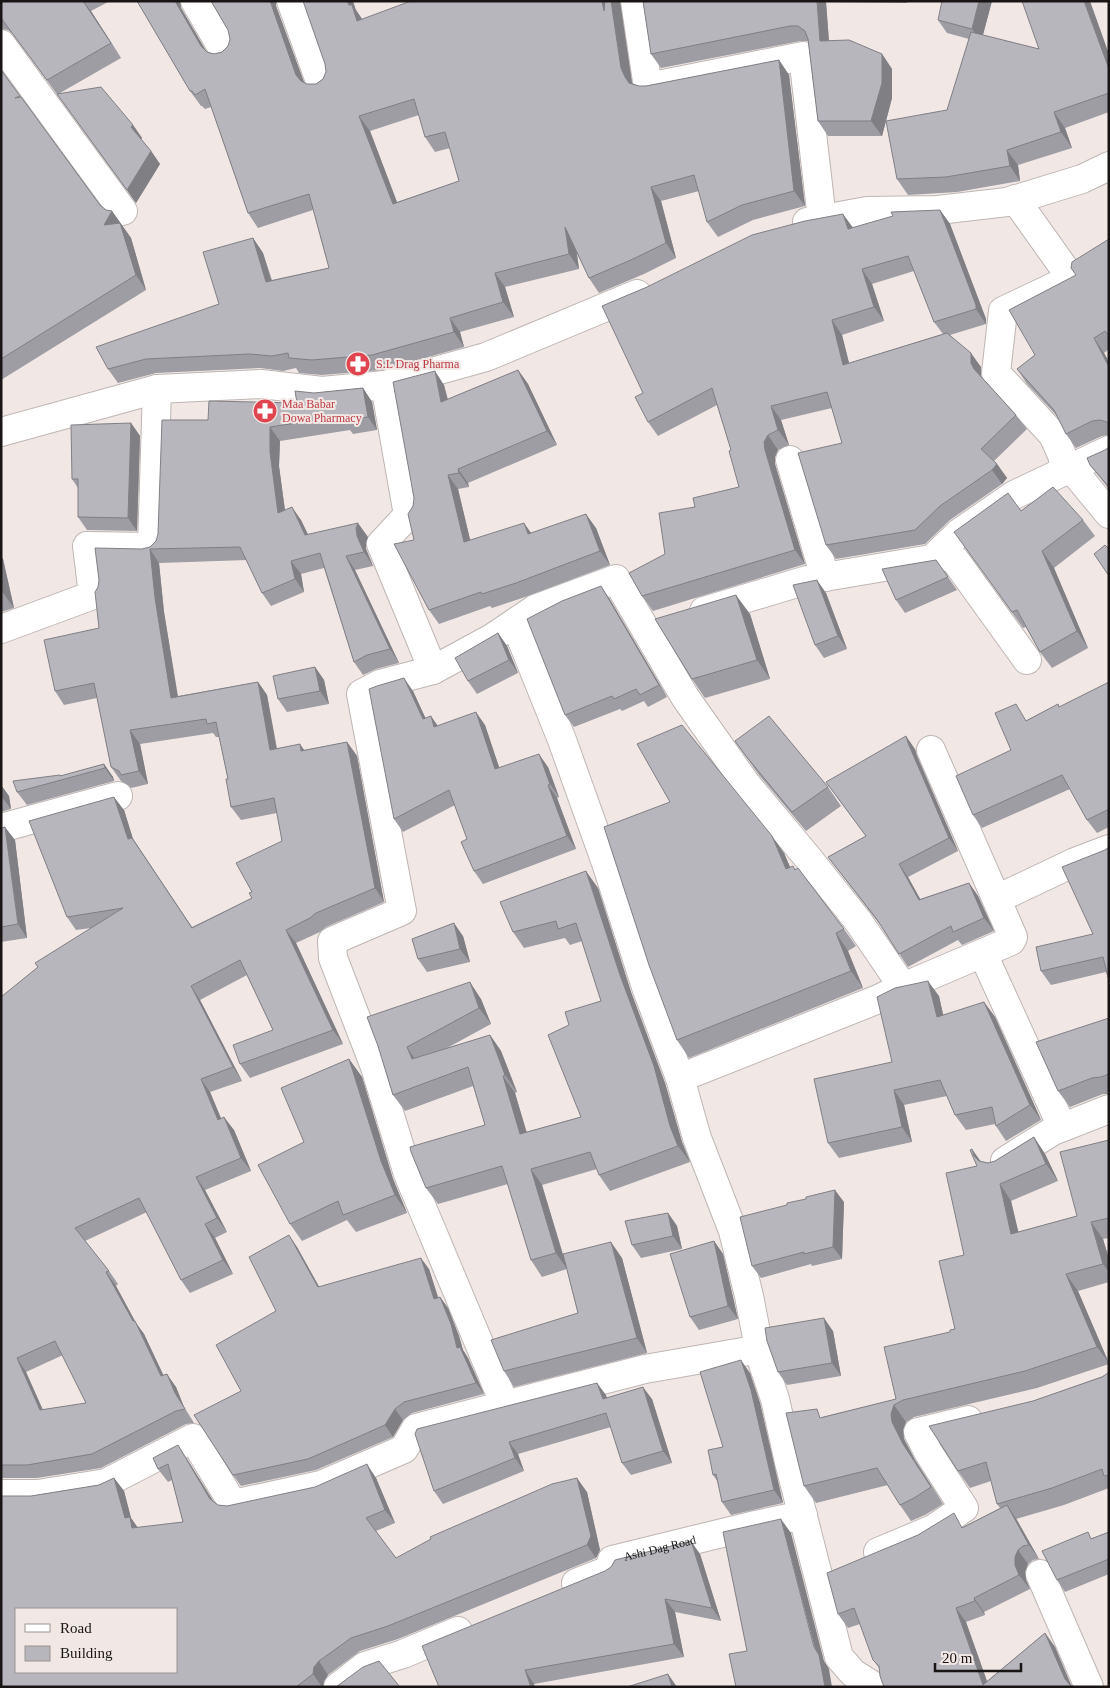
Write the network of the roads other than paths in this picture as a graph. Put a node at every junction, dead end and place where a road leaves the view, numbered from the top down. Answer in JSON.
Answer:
{"nodes":[{"id":1,"x":195,"y":1,"type":"edge"},
{"id":2,"x":291,"y":1,"type":"edge"},
{"id":3,"x":635,"y":1,"type":"edge"},
{"id":4,"x":1,"y":44,"type":"edge"},
{"id":5,"x":225,"y":53,"type":"edge"},
{"id":6,"x":321,"y":84,"type":"edge"},
{"id":7,"x":1109,"y":166,"type":"edge"},
{"id":8,"x":1015,"y":199,"type":"junction"},
{"id":9,"x":123,"y":211,"type":"dead end"},
{"id":10,"x":822,"y":219,"type":"junction"},
{"id":11,"x":784,"y":228,"type":"edge"},
{"id":12,"x":659,"y":284,"type":"edge"},
{"id":13,"x":384,"y":385,"type":"junction"},
{"id":14,"x":157,"y":389,"type":"junction"},
{"id":15,"x":1,"y":432,"type":"edge"},
{"id":16,"x":1109,"y":450,"type":"edge"},
{"id":17,"x":790,"y":460,"type":"dead end"},
{"id":18,"x":1068,"y":469,"type":"junction"},
{"id":19,"x":1109,"y":514,"type":"edge"},
{"id":20,"x":931,"y":560,"type":"junction"},
{"id":21,"x":825,"y":577,"type":"junction"},
{"id":22,"x":515,"y":623,"type":"junction"},
{"id":23,"x":1,"y":629,"type":"edge"},
{"id":24,"x":646,"y":630,"type":"junction"},
{"id":25,"x":1027,"y":660,"type":"dead end"},
{"id":26,"x":433,"y":670,"type":"junction"},
{"id":27,"x":931,"y":750,"type":"dead end"},
{"id":28,"x":118,"y":796,"type":"dead end"},
{"id":29,"x":1,"y":828,"type":"edge"},
{"id":30,"x":1109,"y":849,"type":"edge"},
{"id":31,"x":997,"y":899,"type":"junction"},
{"id":32,"x":983,"y":954,"type":"junction"},
{"id":33,"x":903,"y":987,"type":"junction"},
{"id":34,"x":680,"y":1078,"type":"junction"},
{"id":35,"x":1109,"y":1109,"type":"edge"},
{"id":36,"x":1062,"y":1128,"type":"junction"},
{"id":37,"x":999,"y":1164,"type":"edge"},
{"id":38,"x":760,"y":1349,"type":"junction"},
{"id":39,"x":505,"y":1405,"type":"junction"},
{"id":40,"x":996,"y":1414,"type":"edge"},
{"id":41,"x":1,"y":1494,"type":"edge"},
{"id":42,"x":803,"y":1515,"type":"junction"},
{"id":43,"x":1040,"y":1574,"type":"dead end"},
{"id":44,"x":820,"y":1578,"type":"junction"},
{"id":45,"x":556,"y":1591,"type":"edge"},
{"id":46,"x":485,"y":1620,"type":"edge"},
{"id":47,"x":338,"y":1687,"type":"edge"},
{"id":48,"x":875,"y":1687,"type":"edge"},
{"id":49,"x":1089,"y":1687,"type":"edge"}],
"edges":[{"from":1,"to":5,"type":"street"},
{"from":2,"to":6,"type":"street"},
{"from":3,"to":10,"type":"street"},
{"from":4,"to":9,"type":"street"},
{"from":7,"to":8,"type":"street"},
{"from":8,"to":10,"type":"street"},
{"from":8,"to":18,"type":"street"},
{"from":10,"to":11,"type":"street"},
{"from":12,"to":13,"type":"street"},
{"from":13,"to":14,"type":"street"},
{"from":13,"to":26,"type":"street"},
{"from":14,"to":15,"type":"street"},
{"from":14,"to":23,"type":"street"},
{"from":16,"to":18,"type":"street"},
{"from":17,"to":21,"type":"street"},
{"from":18,"to":19,"type":"street"},
{"from":18,"to":20,"type":"street"},
{"from":20,"to":21,"type":"street"},
{"from":20,"to":25,"type":"street"},
{"from":21,"to":24,"type":"street"},
{"from":22,"to":24,"type":"street"},
{"from":22,"to":26,"type":"street"},
{"from":22,"to":34,"type":"street"},
{"from":24,"to":33,"type":"street"},
{"from":26,"to":39,"type":"street"},
{"from":27,"to":31,"type":"street"},
{"from":28,"to":29,"type":"street"},
{"from":30,"to":31,"type":"street"},
{"from":31,"to":32,"type":"street"},
{"from":32,"to":33,"type":"street"},
{"from":32,"to":36,"type":"street"},
{"from":33,"to":34,"type":"street"},
{"from":34,"to":38,"type":"street"},
{"from":35,"to":36,"type":"street"},
{"from":36,"to":37,"type":"street"},
{"from":38,"to":39,"type":"street"},
{"from":38,"to":42,"type":"street"},
{"from":39,"to":41,"type":"street"},
{"from":40,"to":44,"type":"street"},
{"from":42,"to":44,"type":"street"},
{"from":42,"to":45,"type":"street","name":"Ashi Dag Road"},
{"from":43,"to":49,"type":"street"},
{"from":44,"to":48,"type":"street"},
{"from":46,"to":47,"type":"street"}]}
